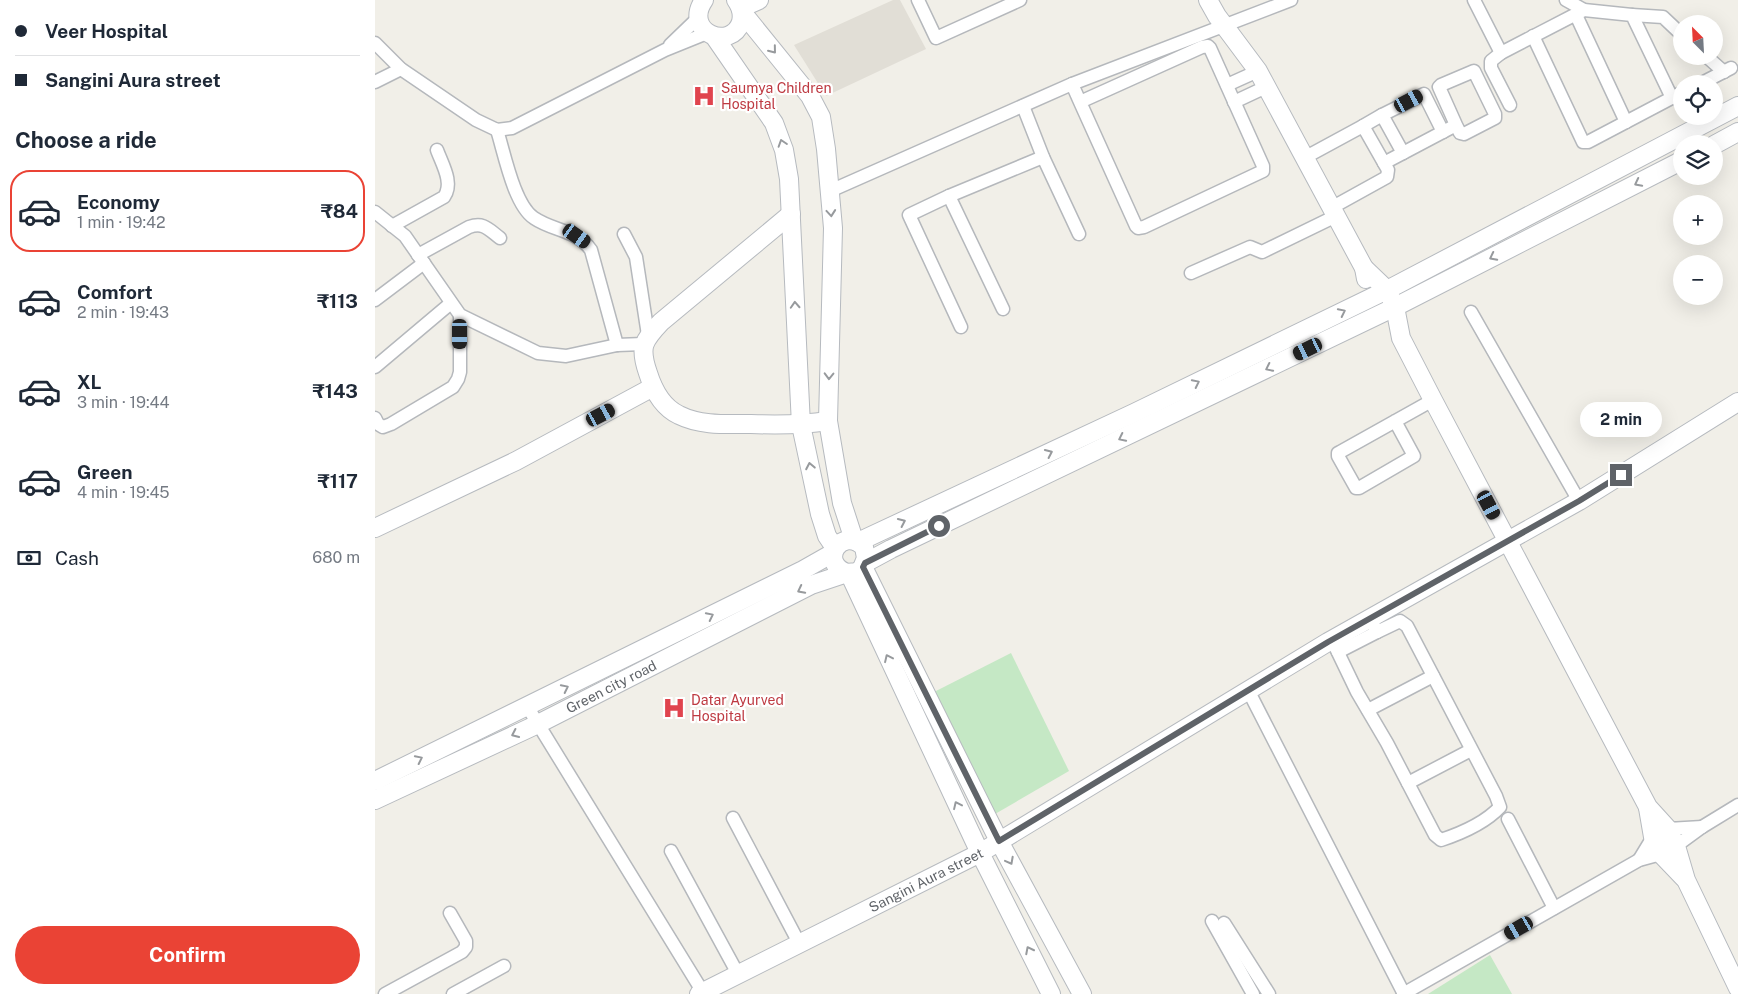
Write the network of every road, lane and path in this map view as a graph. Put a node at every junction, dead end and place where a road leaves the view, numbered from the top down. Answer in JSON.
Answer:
{"nodes":[{"id":1,"x":759,"y":0,"type":"edge"},
{"id":2,"x":919,"y":0,"type":"edge"},
{"id":3,"x":1020,"y":0,"type":"edge"},
{"id":4,"x":1208,"y":0,"type":"edge"},
{"id":5,"x":1291,"y":0,"type":"edge"},
{"id":6,"x":1474,"y":0,"type":"edge"},
{"id":7,"x":1566,"y":0,"type":"edge"},
{"id":8,"x":740,"y":7,"type":"edge"},
{"id":9,"x":1580,"y":12,"type":"junction"},
{"id":10,"x":1633,"y":15,"type":"junction"},
{"id":11,"x":701,"y":17,"type":"edge"},
{"id":12,"x":1225,"y":26,"type":"junction"},
{"id":13,"x":1673,"y":26,"type":"edge"},
{"id":14,"x":1533,"y":36,"type":"junction"},
{"id":15,"x":375,"y":43,"type":"edge"},
{"id":16,"x":1501,"y":53,"type":"junction"},
{"id":17,"x":1720,"y":65,"type":"edge"},
{"id":18,"x":401,"y":69,"type":"junction"},
{"id":19,"x":1258,"y":71,"type":"junction"},
{"id":20,"x":1717,"y":75,"type":"edge"},
{"id":21,"x":375,"y":82,"type":"edge"},
{"id":22,"x":1072,"y":84,"type":"junction"},
{"id":23,"x":1227,"y":85,"type":"junction"},
{"id":24,"x":1266,"y":88,"type":"junction"},
{"id":25,"x":1673,"y":89,"type":"edge"},
{"id":26,"x":1673,"y":98,"type":"edge"},
{"id":27,"x":1080,"y":102,"type":"junction"},
{"id":28,"x":1234,"y":102,"type":"junction"},
{"id":29,"x":1023,"y":106,"type":"junction"},
{"id":30,"x":1509,"y":106,"type":"dead end"},
{"id":31,"x":1738,"y":106,"type":"edge"},
{"id":32,"x":1382,"y":115,"type":"junction"},
{"id":33,"x":1626,"y":122,"type":"junction"},
{"id":34,"x":1457,"y":125,"type":"junction"},
{"id":35,"x":1363,"y":126,"type":"junction"},
{"id":36,"x":497,"y":130,"type":"junction"},
{"id":37,"x":1443,"y":132,"type":"junction"},
{"id":38,"x":1738,"y":132,"type":"edge"},
{"id":39,"x":1723,"y":140,"type":"edge"},
{"id":40,"x":437,"y":150,"type":"dead end"},
{"id":41,"x":1403,"y":152,"type":"junction"},
{"id":42,"x":1043,"y":157,"type":"junction"},
{"id":43,"x":1304,"y":158,"type":"junction"},
{"id":44,"x":1384,"y":163,"type":"junction"},
{"id":45,"x":1673,"y":165,"type":"edge"},
{"id":46,"x":830,"y":191,"type":"junction"},
{"id":47,"x":949,"y":196,"type":"junction"},
{"id":48,"x":375,"y":212,"type":"edge"},
{"id":49,"x":1333,"y":212,"type":"junction"},
{"id":50,"x":791,"y":214,"type":"junction"},
{"id":51,"x":392,"y":226,"type":"junction"},
{"id":52,"x":624,"y":234,"type":"dead end"},
{"id":53,"x":1079,"y":234,"type":"dead end"},
{"id":54,"x":500,"y":238,"type":"dead end"},
{"id":55,"x":421,"y":259,"type":"junction"},
{"id":56,"x":1364,"y":268,"type":"junction"},
{"id":57,"x":1191,"y":273,"type":"dead end"},
{"id":58,"x":1387,"y":290,"type":"junction"},
{"id":59,"x":1371,"y":298,"type":"junction"},
{"id":60,"x":375,"y":300,"type":"edge"},
{"id":61,"x":451,"y":303,"type":"junction"},
{"id":62,"x":1395,"y":307,"type":"junction"},
{"id":63,"x":1003,"y":309,"type":"dead end"},
{"id":64,"x":1471,"y":312,"type":"dead end"},
{"id":65,"x":460,"y":315,"type":"junction"},
{"id":66,"x":1378,"y":315,"type":"junction"},
{"id":67,"x":961,"y":327,"type":"dead end"},
{"id":68,"x":1401,"y":338,"type":"junction"},
{"id":69,"x":646,"y":340,"type":"junction"},
{"id":70,"x":617,"y":345,"type":"junction"},
{"id":71,"x":375,"y":367,"type":"edge"},
{"id":72,"x":653,"y":388,"type":"junction"},
{"id":73,"x":1433,"y":400,"type":"junction"},
{"id":74,"x":1738,"y":402,"type":"edge"},
{"id":75,"x":375,"y":418,"type":"edge"},
{"id":76,"x":828,"y":421,"type":"junction"},
{"id":77,"x":1395,"y":421,"type":"junction"},
{"id":78,"x":801,"y":425,"type":"junction"},
{"id":79,"x":1579,"y":501,"type":"junction"},
{"id":80,"x":375,"y":528,"type":"edge"},
{"id":81,"x":1507,"y":540,"type":"junction"},
{"id":82,"x":856,"y":541,"type":"junction"},
{"id":83,"x":834,"y":551,"type":"junction"},
{"id":84,"x":856,"y":569,"type":"junction"},
{"id":85,"x":1373,"y":625,"type":"junction"},
{"id":86,"x":1335,"y":646,"type":"junction"},
{"id":87,"x":1433,"y":676,"type":"junction"},
{"id":88,"x":1248,"y":690,"type":"junction"},
{"id":89,"x":527,"y":706,"type":"junction"},
{"id":90,"x":1368,"y":710,"type":"junction"},
{"id":91,"x":538,"y":724,"type":"junction"},
{"id":92,"x":1471,"y":750,"type":"junction"},
{"id":93,"x":375,"y":781,"type":"edge"},
{"id":94,"x":1408,"y":783,"type":"junction"},
{"id":95,"x":375,"y":800,"type":"edge"},
{"id":96,"x":1738,"y":805,"type":"edge"},
{"id":97,"x":733,"y":818,"type":"dead end"},
{"id":98,"x":1508,"y":819,"type":"dead end"},
{"id":99,"x":1702,"y":827,"type":"junction"},
{"id":100,"x":1661,"y":833,"type":"junction"},
{"id":101,"x":999,"y":841,"type":"junction"},
{"id":102,"x":1669,"y":850,"type":"junction"},
{"id":103,"x":671,"y":851,"type":"dead end"},
{"id":104,"x":980,"y":853,"type":"junction"},
{"id":105,"x":1639,"y":860,"type":"junction"},
{"id":106,"x":1554,"y":908,"type":"junction"},
{"id":107,"x":451,"y":912,"type":"dead end"},
{"id":108,"x":799,"y":944,"type":"junction"},
{"id":109,"x":504,"y":966,"type":"dead end"},
{"id":110,"x":738,"y":974,"type":"junction"},
{"id":111,"x":1738,"y":988,"type":"edge"},
{"id":112,"x":702,"y":993,"type":"edge"},
{"id":113,"x":385,"y":994,"type":"edge"},
{"id":114,"x":453,"y":994,"type":"edge"},
{"id":115,"x":1051,"y":994,"type":"edge"},
{"id":116,"x":1082,"y":994,"type":"edge"},
{"id":117,"x":1253,"y":994,"type":"edge"},
{"id":118,"x":1269,"y":994,"type":"edge"},
{"id":119,"x":1404,"y":994,"type":"edge"}],
"edges":[{"from":1,"to":8,"type":"street"},
{"from":2,"to":3,"type":"street"},
{"from":4,"to":12,"type":"street"},
{"from":5,"to":12,"type":"street"},
{"from":6,"to":16,"type":"street"},
{"from":7,"to":9,"type":"street"},
{"from":8,"to":11,"type":"street"},
{"from":8,"to":46,"type":"street","one_way":true},
{"from":9,"to":10,"type":"street"},
{"from":9,"to":14,"type":"street"},
{"from":9,"to":33,"type":"street"},
{"from":10,"to":13,"type":"street"},
{"from":10,"to":25,"type":"street"},
{"from":11,"to":36,"type":"street"},
{"from":50,"to":11,"type":"street","one_way":true},
{"from":12,"to":19,"type":"street"},
{"from":12,"to":22,"type":"street"},
{"from":14,"to":16,"type":"street"},
{"from":14,"to":33,"type":"street"},
{"from":15,"to":18,"type":"street"},
{"from":16,"to":30,"type":"street"},
{"from":17,"to":20,"type":"street"},
{"from":18,"to":21,"type":"street"},
{"from":18,"to":36,"type":"street"},
{"from":19,"to":23,"type":"street"},
{"from":19,"to":24,"type":"street"},
{"from":22,"to":27,"type":"street"},
{"from":22,"to":29,"type":"street"},
{"from":23,"to":27,"type":"street"},
{"from":23,"to":28,"type":"street"},
{"from":24,"to":28,"type":"street"},
{"from":24,"to":43,"type":"street"},
{"from":26,"to":33,"type":"street"},
{"from":27,"to":28,"type":"street"},
{"from":29,"to":42,"type":"street"},
{"from":29,"to":46,"type":"street"},
{"from":31,"to":58,"type":"street"},
{"from":32,"to":35,"type":"street"},
{"from":32,"to":37,"type":"street"},
{"from":32,"to":41,"type":"street"},
{"from":34,"to":34,"type":"street"},
{"from":34,"to":37,"type":"street"},
{"from":35,"to":43,"type":"street"},
{"from":35,"to":44,"type":"street"},
{"from":36,"to":70,"type":"street"},
{"from":37,"to":41,"type":"street"},
{"from":38,"to":39,"type":"street"},
{"from":40,"to":51,"type":"street"},
{"from":41,"to":44,"type":"street"},
{"from":42,"to":47,"type":"street"},
{"from":42,"to":53,"type":"street"},
{"from":43,"to":49,"type":"street"},
{"from":44,"to":49,"type":"street"},
{"from":45,"to":62,"type":"street","name":"Green city road","one_way":true},
{"from":46,"to":76,"type":"street","one_way":true},
{"from":47,"to":63,"type":"street"},
{"from":47,"to":67,"type":"street"},
{"from":48,"to":51,"type":"street"},
{"from":49,"to":56,"type":"street"},
{"from":49,"to":57,"type":"street"},
{"from":50,"to":69,"type":"street"},
{"from":78,"to":50,"type":"street","one_way":true},
{"from":51,"to":55,"type":"street"},
{"from":52,"to":69,"type":"street"},
{"from":54,"to":55,"type":"street"},
{"from":55,"to":60,"type":"street"},
{"from":55,"to":61,"type":"street"},
{"from":56,"to":58,"type":"street"},
{"from":56,"to":59,"type":"street"},
{"from":58,"to":59,"type":"street"},
{"from":58,"to":62,"type":"street"},
{"from":59,"to":66,"type":"street"},
{"from":82,"to":59,"type":"street","one_way":true},
{"from":61,"to":65,"type":"street"},
{"from":61,"to":71,"type":"street"},
{"from":62,"to":66,"type":"street","name":"Green city road"},
{"from":62,"to":68,"type":"street"},
{"from":64,"to":79,"type":"street"},
{"from":65,"to":70,"type":"street"},
{"from":65,"to":75,"type":"street"},
{"from":66,"to":68,"type":"street"},
{"from":66,"to":84,"type":"street","name":"Green city road","one_way":true},
{"from":68,"to":73,"type":"street"},
{"from":69,"to":70,"type":"street"},
{"from":69,"to":72,"type":"street"},
{"from":72,"to":78,"type":"street"},
{"from":72,"to":80,"type":"street"},
{"from":73,"to":77,"type":"street"},
{"from":73,"to":81,"type":"street"},
{"from":74,"to":79,"type":"street","name":"Sangini Aura street"},
{"from":76,"to":78,"type":"street"},
{"from":76,"to":82,"type":"street"},
{"from":77,"to":77,"type":"street"},
{"from":83,"to":78,"type":"street","one_way":true},
{"from":79,"to":81,"type":"street","name":"Sangini Aura street"},
{"from":81,"to":85,"type":"street","name":"Sangini Aura street"},
{"from":81,"to":100,"type":"street"},
{"from":82,"to":83,"type":"street"},
{"from":82,"to":84,"type":"street"},
{"from":83,"to":84,"type":"street"},
{"from":89,"to":83,"type":"street","name":"Green city road","one_way":true},
{"from":84,"to":91,"type":"street","name":"Green city road","one_way":true},
{"from":84,"to":101,"type":"street"},
{"from":104,"to":84,"type":"street","one_way":true},
{"from":85,"to":86,"type":"street","name":"Sangini Aura street"},
{"from":85,"to":87,"type":"street"},
{"from":86,"to":88,"type":"street","name":"Sangini Aura street"},
{"from":86,"to":90,"type":"street"},
{"from":87,"to":90,"type":"street"},
{"from":87,"to":92,"type":"street"},
{"from":88,"to":101,"type":"street","name":"Sangini Aura street"},
{"from":88,"to":119,"type":"street"},
{"from":89,"to":91,"type":"street"},
{"from":93,"to":89,"type":"street","name":"Green city road","one_way":true},
{"from":90,"to":94,"type":"street"},
{"from":91,"to":95,"type":"street","name":"Green city road","one_way":true},
{"from":91,"to":112,"type":"street"},
{"from":92,"to":94,"type":"street"},
{"from":92,"to":94,"type":"street"},
{"from":96,"to":99,"type":"street"},
{"from":97,"to":108,"type":"street"},
{"from":98,"to":106,"type":"street"},
{"from":99,"to":100,"type":"street"},
{"from":99,"to":102,"type":"street"},
{"from":100,"to":102,"type":"street"},
{"from":100,"to":105,"type":"street"},
{"from":101,"to":104,"type":"street","name":"Sangini Aura street"},
{"from":101,"to":116,"type":"street","one_way":true},
{"from":102,"to":105,"type":"street"},
{"from":102,"to":111,"type":"street"},
{"from":103,"to":110,"type":"street"},
{"from":104,"to":108,"type":"street","name":"Sangini Aura street"},
{"from":115,"to":104,"type":"street","one_way":true},
{"from":105,"to":106,"type":"street"},
{"from":106,"to":119,"type":"street"},
{"from":107,"to":113,"type":"street"},
{"from":108,"to":110,"type":"street","name":"Sangini Aura street"},
{"from":109,"to":114,"type":"street"},
{"from":110,"to":112,"type":"street","name":"Sangini Aura street"},
{"from":117,"to":118,"type":"street"}]}
